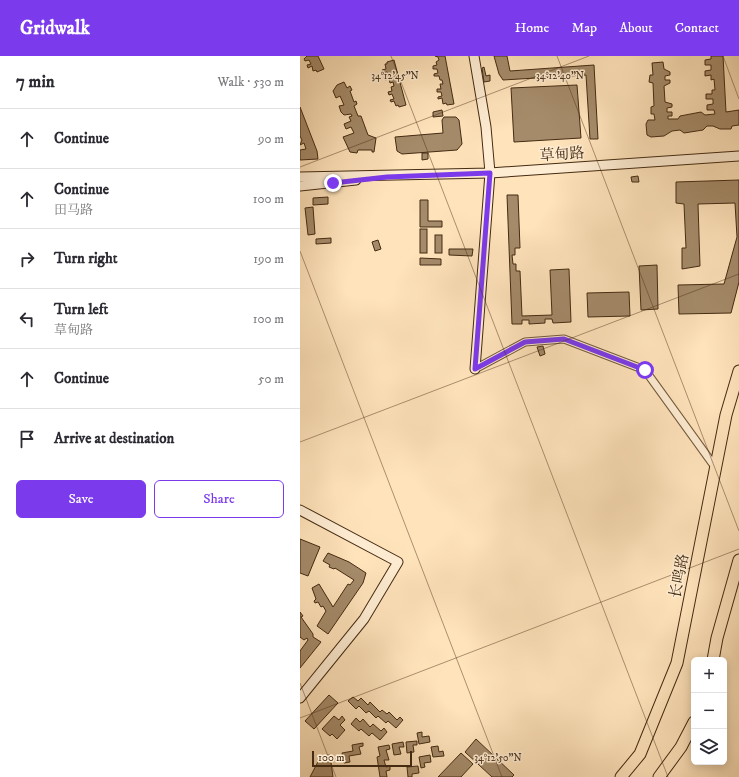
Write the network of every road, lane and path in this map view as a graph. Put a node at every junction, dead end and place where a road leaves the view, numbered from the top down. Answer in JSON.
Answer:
{"nodes":[{"id":1,"x":474,"y":56,"type":"edge"},
{"id":2,"x":739,"y":156,"type":"edge"},
{"id":3,"x":490,"y":173,"type":"junction"},
{"id":4,"x":300,"y":177,"type":"edge"},
{"id":5,"x":387,"y":177,"type":"junction"},
{"id":6,"x":300,"y":186,"type":"edge"},
{"id":7,"x":475,"y":369,"type":"joint"},
{"id":8,"x":739,"y":370,"type":"edge"},
{"id":9,"x":715,"y":467,"type":"junction"},
{"id":10,"x":300,"y":510,"type":"edge"},
{"id":11,"x":739,"y":560,"type":"edge"},
{"id":12,"x":714,"y":657,"type":"edge"},
{"id":13,"x":300,"y":698,"type":"edge"},
{"id":14,"x":691,"y":728,"type":"edge"},
{"id":15,"x":621,"y":777,"type":"edge"},
{"id":16,"x":659,"y":777,"type":"edge"}],
"edges":[{"from":1,"to":3,"type":"street"},
{"from":2,"to":3,"type":"street","name":"草甸路"},
{"from":3,"to":5,"type":"street","name":"草甸路"},
{"from":3,"to":7,"type":"street"},
{"from":4,"to":5,"type":"street"},
{"from":5,"to":6,"type":"street"},
{"from":7,"to":9,"type":"street"},
{"from":8,"to":9,"type":"main road","name":"长鸣路"},
{"from":9,"to":15,"type":"main road","name":"长鸣路"},
{"from":10,"to":13,"type":"street"},
{"from":11,"to":12,"type":"main road"},
{"from":14,"to":16,"type":"main road"}]}
